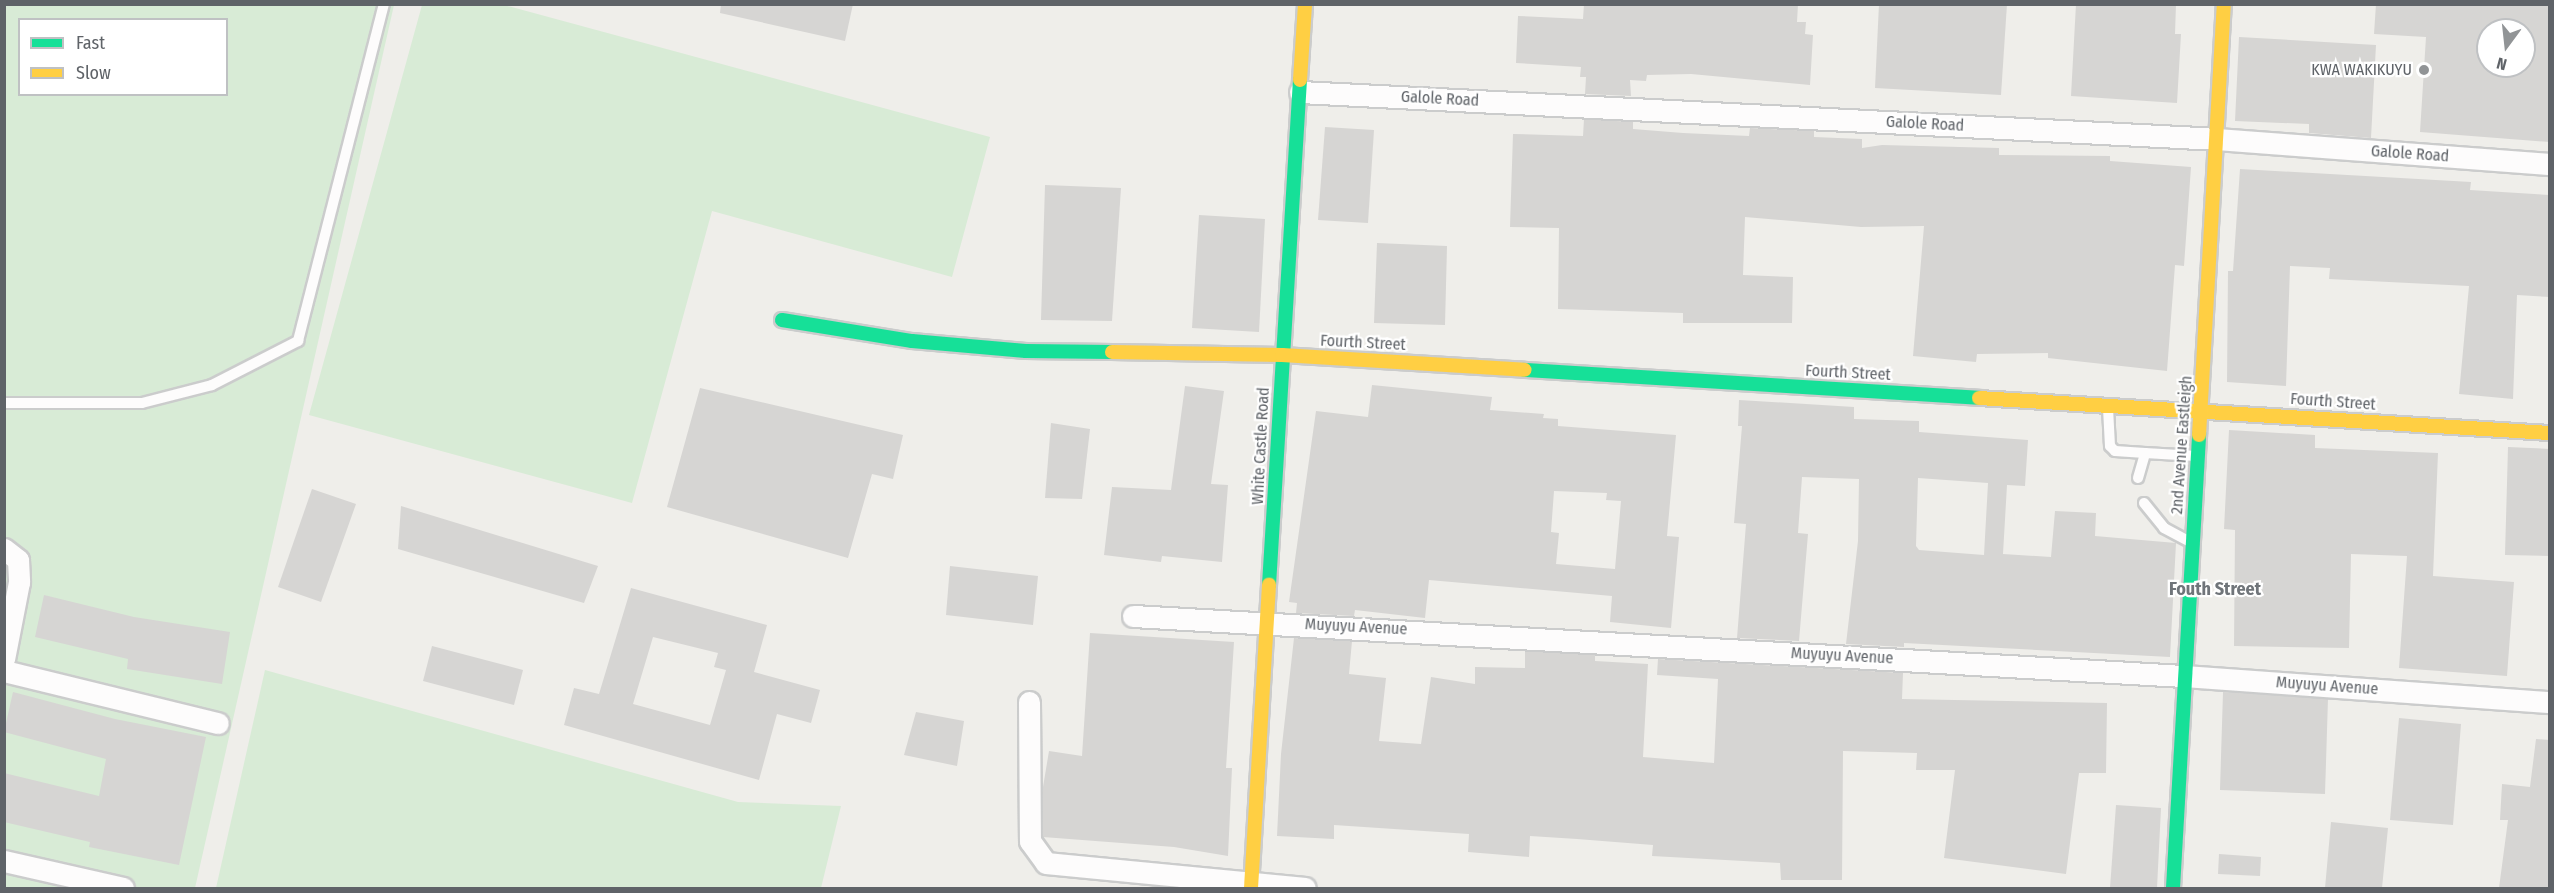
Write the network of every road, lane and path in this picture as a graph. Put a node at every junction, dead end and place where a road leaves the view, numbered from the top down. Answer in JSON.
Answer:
{"nodes":[{"id":1,"x":384,"y":4,"type":"edge"},
{"id":2,"x":1305,"y":4,"type":"edge"},
{"id":3,"x":2224,"y":4,"type":"edge"},
{"id":4,"x":1300,"y":92,"type":"junction"},
{"id":5,"x":2217,"y":139,"type":"junction"},
{"id":6,"x":2550,"y":164,"type":"edge"},
{"id":7,"x":782,"y":320,"type":"dead end"},
{"id":8,"x":1282,"y":355,"type":"junction"},
{"id":9,"x":4,"y":403,"type":"edge"},
{"id":10,"x":2108,"y":405,"type":"junction"},
{"id":11,"x":2201,"y":410,"type":"junction"},
{"id":12,"x":2550,"y":433,"type":"edge"},
{"id":13,"x":2145,"y":453,"type":"junction"},
{"id":14,"x":2198,"y":456,"type":"junction"},
{"id":15,"x":2138,"y":478,"type":"dead end"},
{"id":16,"x":2144,"y":503,"type":"dead end"},
{"id":17,"x":2193,"y":543,"type":"junction"},
{"id":18,"x":4,"y":549,"type":"edge"},
{"id":19,"x":1133,"y":616,"type":"dead end"},
{"id":20,"x":1268,"y":622,"type":"junction"},
{"id":21,"x":4,"y":659,"type":"edge"},
{"id":22,"x":4,"y":671,"type":"edge"},
{"id":23,"x":2184,"y":676,"type":"junction"},
{"id":24,"x":1029,"y":702,"type":"dead end"},
{"id":25,"x":2550,"y":702,"type":"edge"},
{"id":26,"x":218,"y":723,"type":"dead end"},
{"id":27,"x":4,"y":861,"type":"edge"},
{"id":28,"x":1251,"y":886,"type":"edge"},
{"id":29,"x":123,"y":888,"type":"edge"},
{"id":30,"x":1305,"y":888,"type":"edge"},
{"id":31,"x":2173,"y":888,"type":"edge"}],
"edges":[{"from":1,"to":9,"type":"lane"},
{"from":2,"to":4,"type":"street","name":"White Castle Road"},
{"from":3,"to":5,"type":"street","name":"2nd Avenue Eastleigh"},
{"from":4,"to":5,"type":"street","name":"Galole Road"},
{"from":4,"to":8,"type":"street","name":"White Castle Road"},
{"from":5,"to":6,"type":"street","name":"Galole Road"},
{"from":5,"to":11,"type":"street","name":"2nd Avenue Eastleigh"},
{"from":7,"to":8,"type":"street","name":"Fourth Street"},
{"from":8,"to":10,"type":"street","name":"Fourth Street"},
{"from":8,"to":20,"type":"street","name":"White Castle Road"},
{"from":10,"to":11,"type":"street","name":"Fourth Street"},
{"from":10,"to":13,"type":"lane"},
{"from":11,"to":12,"type":"street","name":"Fourth Street"},
{"from":11,"to":14,"type":"street","name":"2nd Avenue Eastleigh"},
{"from":13,"to":14,"type":"lane"},
{"from":13,"to":15,"type":"lane"},
{"from":14,"to":17,"type":"street","name":"2nd Avenue Eastleigh"},
{"from":16,"to":17,"type":"lane"},
{"from":17,"to":23,"type":"street","name":"2nd Avenue Eastleigh"},
{"from":18,"to":21,"type":"street"},
{"from":19,"to":20,"type":"street","name":"Muyuyu Avenue"},
{"from":20,"to":23,"type":"street","name":"Muyuyu Avenue"},
{"from":20,"to":28,"type":"street","name":"White Castle Road"},
{"from":22,"to":26,"type":"street"},
{"from":23,"to":25,"type":"street","name":"Muyuyu Avenue"},
{"from":23,"to":31,"type":"street","name":"2nd Avenue Eastleigh"},
{"from":24,"to":28,"type":"street"},
{"from":27,"to":29,"type":"street"},
{"from":28,"to":30,"type":"street"}]}
